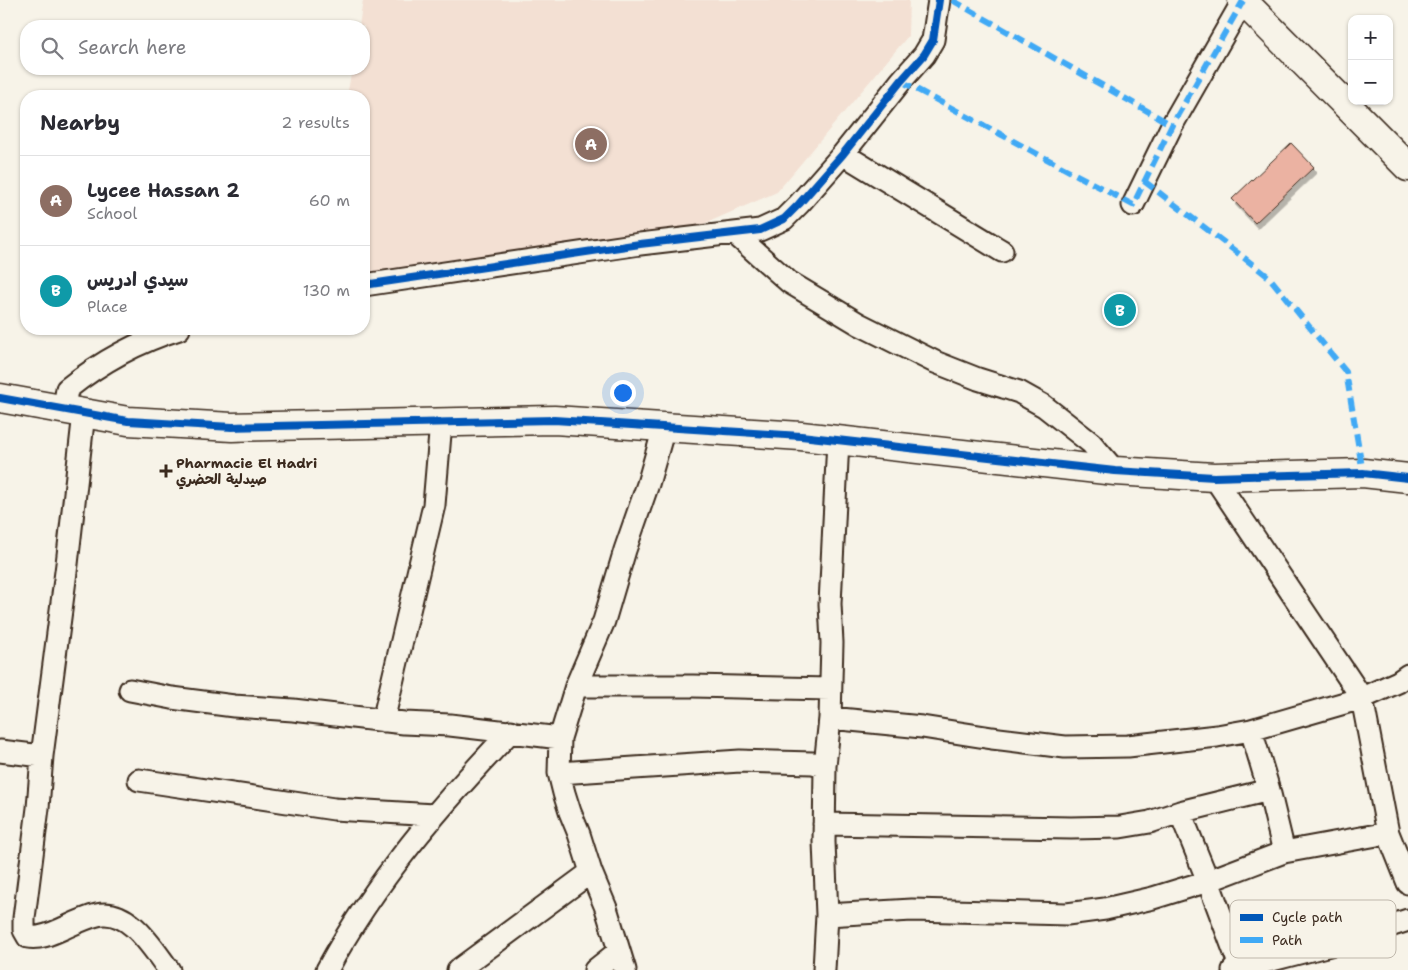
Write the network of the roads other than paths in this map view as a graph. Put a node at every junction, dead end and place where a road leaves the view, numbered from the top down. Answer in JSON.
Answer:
{"nodes":[{"id":1,"x":939,"y":0,"type":"edge"},
{"id":2,"x":1243,"y":0,"type":"edge"},
{"id":3,"x":844,"y":154,"type":"junction"},
{"id":4,"x":1406,"y":159,"type":"edge"},
{"id":5,"x":1133,"y":205,"type":"dead end"},
{"id":6,"x":735,"y":234,"type":"junction"},
{"id":7,"x":1002,"y":251,"type":"dead end"},
{"id":8,"x":370,"y":284,"type":"edge"},
{"id":9,"x":163,"y":335,"type":"edge"},
{"id":10,"x":0,"y":398,"type":"edge"},
{"id":11,"x":74,"y":411,"type":"junction"},
{"id":12,"x":441,"y":422,"type":"junction"},
{"id":13,"x":664,"y":428,"type":"junction"},
{"id":14,"x":838,"y":440,"type":"junction"},
{"id":15,"x":1115,"y":471,"type":"junction"},
{"id":16,"x":1214,"y":477,"type":"junction"},
{"id":17,"x":1408,"y":478,"type":"edge"},
{"id":18,"x":1408,"y":675,"type":"edge"},
{"id":19,"x":576,"y":686,"type":"junction"},
{"id":20,"x":830,"y":689,"type":"junction"},
{"id":21,"x":130,"y":690,"type":"dead end"},
{"id":22,"x":1362,"y":698,"type":"junction"},
{"id":23,"x":830,"y":718,"type":"junction"},
{"id":24,"x":383,"y":721,"type":"junction"},
{"id":25,"x":1251,"y":730,"type":"junction"},
{"id":26,"x":511,"y":731,"type":"junction"},
{"id":27,"x":560,"y":738,"type":"junction"},
{"id":28,"x":0,"y":751,"type":"edge"},
{"id":29,"x":42,"y":756,"type":"junction"},
{"id":30,"x":825,"y":766,"type":"junction"},
{"id":31,"x":559,"y":773,"type":"junction"},
{"id":32,"x":139,"y":780,"type":"dead end"},
{"id":33,"x":1270,"y":790,"type":"junction"},
{"id":34,"x":1180,"y":812,"type":"junction"},
{"id":35,"x":434,"y":815,"type":"junction"},
{"id":36,"x":824,"y":824,"type":"junction"},
{"id":37,"x":1388,"y":833,"type":"junction"},
{"id":38,"x":1284,"y":852,"type":"junction"},
{"id":39,"x":591,"y":872,"type":"junction"},
{"id":40,"x":1208,"y":881,"type":"junction"},
{"id":41,"x":1408,"y":883,"type":"edge"},
{"id":42,"x":827,"y":916,"type":"junction"},
{"id":43,"x":1408,"y":920,"type":"edge"},
{"id":44,"x":1396,"y":924,"type":"edge"},
{"id":45,"x":1230,"y":948,"type":"edge"},
{"id":46,"x":1280,"y":958,"type":"edge"},
{"id":47,"x":622,"y":961,"type":"edge"},
{"id":48,"x":1237,"y":969,"type":"edge"},
{"id":49,"x":169,"y":970,"type":"edge"},
{"id":50,"x":327,"y":970,"type":"edge"},
{"id":51,"x":458,"y":970,"type":"edge"},
{"id":52,"x":595,"y":970,"type":"edge"},
{"id":53,"x":824,"y":970,"type":"edge"}],
"edges":[{"from":1,"to":3,"type":"street"},
{"from":2,"to":4,"type":"street"},
{"from":2,"to":5,"type":"street"},
{"from":3,"to":6,"type":"street"},
{"from":3,"to":7,"type":"street"},
{"from":6,"to":8,"type":"street"},
{"from":6,"to":15,"type":"street"},
{"from":9,"to":11,"type":"street"},
{"from":10,"to":11,"type":"street"},
{"from":11,"to":12,"type":"street"},
{"from":11,"to":29,"type":"street"},
{"from":12,"to":13,"type":"street"},
{"from":12,"to":24,"type":"street"},
{"from":13,"to":14,"type":"street"},
{"from":13,"to":19,"type":"street"},
{"from":14,"to":15,"type":"street"},
{"from":14,"to":20,"type":"street"},
{"from":15,"to":16,"type":"street"},
{"from":16,"to":17,"type":"street"},
{"from":16,"to":22,"type":"street"},
{"from":18,"to":22,"type":"street"},
{"from":19,"to":20,"type":"street"},
{"from":19,"to":27,"type":"street"},
{"from":20,"to":23,"type":"street"},
{"from":21,"to":24,"type":"street"},
{"from":22,"to":25,"type":"street"},
{"from":22,"to":37,"type":"street"},
{"from":23,"to":25,"type":"street"},
{"from":23,"to":30,"type":"street"},
{"from":24,"to":26,"type":"street"},
{"from":25,"to":33,"type":"street"},
{"from":26,"to":27,"type":"street"},
{"from":26,"to":35,"type":"street"},
{"from":27,"to":31,"type":"street"},
{"from":28,"to":29,"type":"street"},
{"from":29,"to":49,"type":"street"},
{"from":30,"to":31,"type":"street"},
{"from":30,"to":36,"type":"street"},
{"from":31,"to":39,"type":"street"},
{"from":32,"to":35,"type":"street"},
{"from":33,"to":34,"type":"street"},
{"from":33,"to":38,"type":"street"},
{"from":34,"to":36,"type":"street"},
{"from":34,"to":40,"type":"street"},
{"from":35,"to":50,"type":"street"},
{"from":36,"to":42,"type":"street"},
{"from":37,"to":38,"type":"street"},
{"from":37,"to":41,"type":"street"},
{"from":38,"to":40,"type":"street"},
{"from":39,"to":47,"type":"street"},
{"from":39,"to":51,"type":"street"},
{"from":40,"to":42,"type":"street"},
{"from":40,"to":45,"type":"street"},
{"from":42,"to":53,"type":"street"},
{"from":43,"to":44,"type":"street"},
{"from":46,"to":48,"type":"street"},
{"from":47,"to":52,"type":"street"}]}
